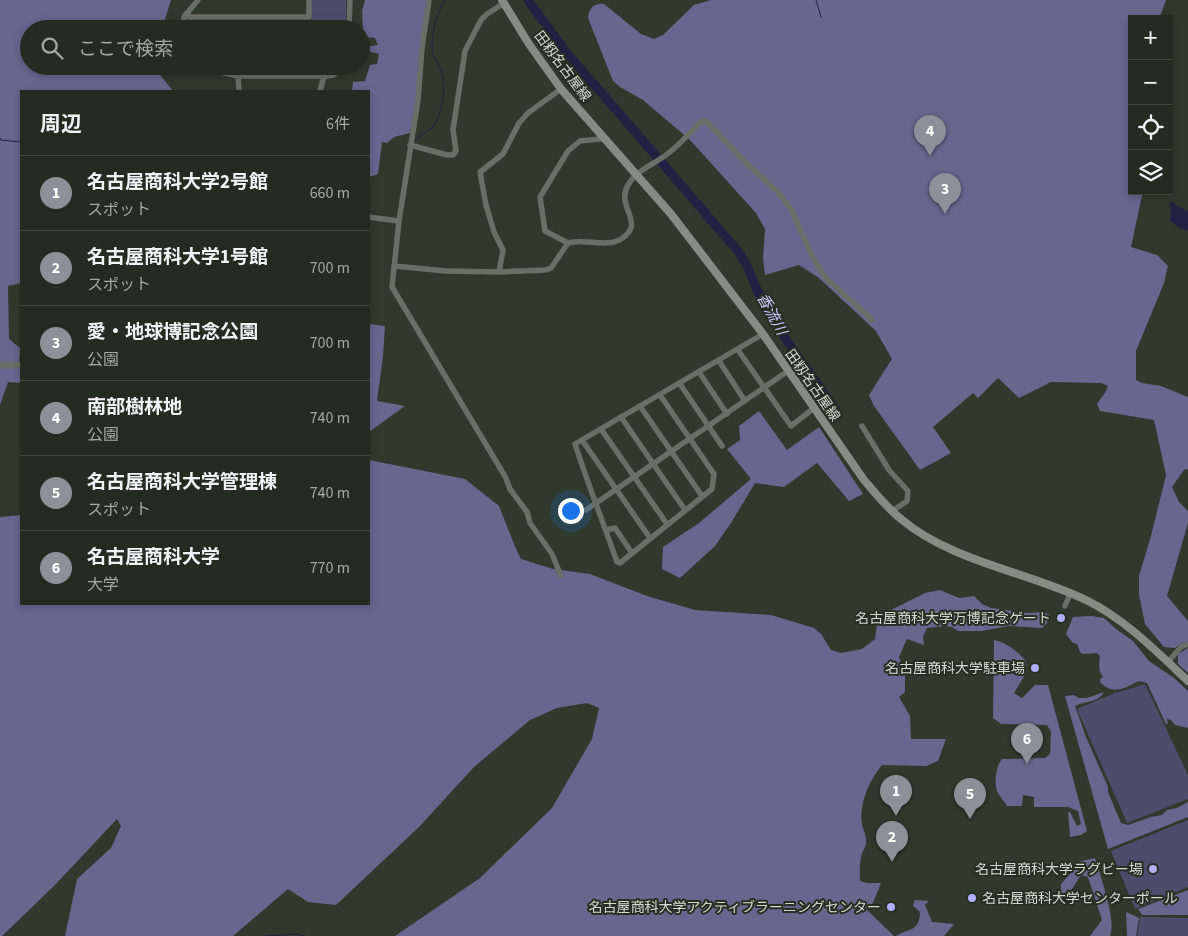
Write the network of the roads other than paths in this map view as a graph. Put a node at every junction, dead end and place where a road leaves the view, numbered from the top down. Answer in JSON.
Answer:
{"nodes":[{"id":1,"x":198,"y":0,"type":"edge"},
{"id":2,"x":309,"y":0,"type":"edge"},
{"id":3,"x":350,"y":0,"type":"edge"},
{"id":4,"x":429,"y":0,"type":"edge"},
{"id":5,"x":503,"y":2,"type":"edge"},
{"id":6,"x":186,"y":14,"type":"junction"},
{"id":7,"x":185,"y":20,"type":"edge"},
{"id":8,"x":350,"y":20,"type":"edge"},
{"id":9,"x":234,"y":75,"type":"edge"},
{"id":10,"x":334,"y":75,"type":"edge"},
{"id":11,"x":238,"y":76,"type":"junction"},
{"id":12,"x":324,"y":76,"type":"junction"},
{"id":13,"x":561,"y":89,"type":"junction"},
{"id":14,"x":239,"y":90,"type":"edge"},
{"id":15,"x":320,"y":90,"type":"edge"},
{"id":16,"x":604,"y":137,"type":"junction"},
{"id":17,"x":410,"y":145,"type":"junction"},
{"id":18,"x":636,"y":174,"type":"junction"},
{"id":19,"x":370,"y":217,"type":"edge"},
{"id":20,"x":399,"y":221,"type":"junction"},
{"id":21,"x":568,"y":243,"type":"junction"},
{"id":22,"x":394,"y":266,"type":"junction"},
{"id":23,"x":499,"y":272,"type":"junction"},
{"id":24,"x":872,"y":320,"type":"dead end"},
{"id":25,"x":763,"y":334,"type":"junction"},
{"id":26,"x":738,"y":350,"type":"junction"},
{"id":27,"x":719,"y":361,"type":"junction"},
{"id":28,"x":0,"y":365,"type":"edge"},
{"id":29,"x":20,"y":365,"type":"edge"},
{"id":30,"x":788,"y":371,"type":"junction"},
{"id":31,"x":699,"y":372,"type":"junction"},
{"id":32,"x":680,"y":384,"type":"junction"},
{"id":33,"x":764,"y":389,"type":"junction"},
{"id":34,"x":660,"y":395,"type":"junction"},
{"id":35,"x":745,"y":401,"type":"junction"},
{"id":36,"x":640,"y":406,"type":"junction"},
{"id":37,"x":814,"y":408,"type":"junction"},
{"id":38,"x":727,"y":414,"type":"junction"},
{"id":39,"x":621,"y":417,"type":"junction"},
{"id":40,"x":862,"y":426,"type":"dead end"},
{"id":41,"x":709,"y":427,"type":"junction"},
{"id":42,"x":601,"y":429,"type":"junction"},
{"id":43,"x":690,"y":439,"type":"junction"},
{"id":44,"x":582,"y":440,"type":"junction"},
{"id":45,"x":722,"y":446,"type":"dead end"},
{"id":46,"x":672,"y":452,"type":"junction"},
{"id":47,"x":654,"y":464,"type":"junction"},
{"id":48,"x":635,"y":478,"type":"junction"},
{"id":49,"x":617,"y":490,"type":"junction"},
{"id":50,"x":702,"y":496,"type":"junction"},
{"id":51,"x":597,"y":504,"type":"junction"},
{"id":52,"x":586,"y":510,"type":"dead end"},
{"id":53,"x":685,"y":510,"type":"junction"},
{"id":54,"x":892,"y":511,"type":"junction"},
{"id":55,"x":667,"y":524,"type":"junction"},
{"id":56,"x":606,"y":530,"type":"junction"},
{"id":57,"x":650,"y":538,"type":"junction"},
{"id":58,"x":632,"y":553,"type":"junction"},
{"id":59,"x":562,"y":576,"type":"dead end"},
{"id":60,"x":1070,"y":594,"type":"junction"},
{"id":61,"x":1065,"y":606,"type":"dead end"},
{"id":62,"x":1188,"y":644,"type":"edge"},
{"id":63,"x":1168,"y":662,"type":"junction"},
{"id":64,"x":1188,"y":681,"type":"edge"}],
"edges":[{"from":1,"to":6,"type":"street"},
{"from":2,"to":6,"type":"street"},
{"from":3,"to":8,"type":"street"},
{"from":4,"to":17,"type":"street"},
{"from":5,"to":13,"type":"main road","name":"田籾名古屋線"},
{"from":5,"to":17,"type":"street"},
{"from":6,"to":7,"type":"street"},
{"from":9,"to":11,"type":"street"},
{"from":10,"to":12,"type":"street"},
{"from":11,"to":12,"type":"street"},
{"from":11,"to":14,"type":"street"},
{"from":12,"to":15,"type":"street"},
{"from":13,"to":16,"type":"main road","name":"田籾名古屋線"},
{"from":13,"to":23,"type":"street"},
{"from":16,"to":18,"type":"main road","name":"田籾名古屋線"},
{"from":16,"to":21,"type":"street"},
{"from":17,"to":20,"type":"street"},
{"from":18,"to":21,"type":"street"},
{"from":18,"to":24,"type":"street"},
{"from":18,"to":25,"type":"main road","name":"田籾名古屋線"},
{"from":19,"to":20,"type":"street"},
{"from":20,"to":22,"type":"street"},
{"from":21,"to":23,"type":"street"},
{"from":22,"to":23,"type":"street"},
{"from":22,"to":59,"type":"street"},
{"from":25,"to":26,"type":"street"},
{"from":25,"to":30,"type":"main road","name":"田籾名古屋線"},
{"from":26,"to":27,"type":"street"},
{"from":26,"to":33,"type":"street"},
{"from":27,"to":31,"type":"street"},
{"from":27,"to":35,"type":"street"},
{"from":28,"to":29,"type":"street"},
{"from":30,"to":33,"type":"street"},
{"from":30,"to":37,"type":"main road","name":"田籾名古屋線"},
{"from":31,"to":32,"type":"street"},
{"from":31,"to":38,"type":"street"},
{"from":32,"to":34,"type":"street"},
{"from":32,"to":41,"type":"street"},
{"from":33,"to":35,"type":"street"},
{"from":33,"to":37,"type":"street"},
{"from":34,"to":36,"type":"street"},
{"from":34,"to":43,"type":"street"},
{"from":35,"to":38,"type":"street"},
{"from":36,"to":39,"type":"street"},
{"from":36,"to":46,"type":"street"},
{"from":37,"to":54,"type":"main road","name":"田籾名古屋線"},
{"from":38,"to":41,"type":"street"},
{"from":39,"to":42,"type":"street"},
{"from":39,"to":47,"type":"street"},
{"from":40,"to":54,"type":"street"},
{"from":41,"to":43,"type":"street"},
{"from":41,"to":45,"type":"street"},
{"from":42,"to":44,"type":"street"},
{"from":42,"to":48,"type":"street"},
{"from":43,"to":46,"type":"street"},
{"from":43,"to":50,"type":"street"},
{"from":44,"to":49,"type":"street"},
{"from":44,"to":51,"type":"street"},
{"from":46,"to":47,"type":"street"},
{"from":46,"to":50,"type":"street"},
{"from":47,"to":48,"type":"street"},
{"from":47,"to":53,"type":"street"},
{"from":48,"to":49,"type":"street"},
{"from":48,"to":55,"type":"street"},
{"from":49,"to":51,"type":"street"},
{"from":49,"to":57,"type":"street"},
{"from":50,"to":53,"type":"street"},
{"from":51,"to":52,"type":"street"},
{"from":51,"to":56,"type":"street"},
{"from":53,"to":55,"type":"street"},
{"from":54,"to":60,"type":"main road","name":"田籾名古屋線"},
{"from":55,"to":57,"type":"street"},
{"from":56,"to":58,"type":"street"},
{"from":56,"to":58,"type":"street"},
{"from":57,"to":58,"type":"street"},
{"from":60,"to":61,"type":"street"},
{"from":60,"to":63,"type":"main road","name":"田籾名古屋線"},
{"from":62,"to":63,"type":"street"},
{"from":63,"to":64,"type":"main road","name":"田籾名古屋線"}]}
